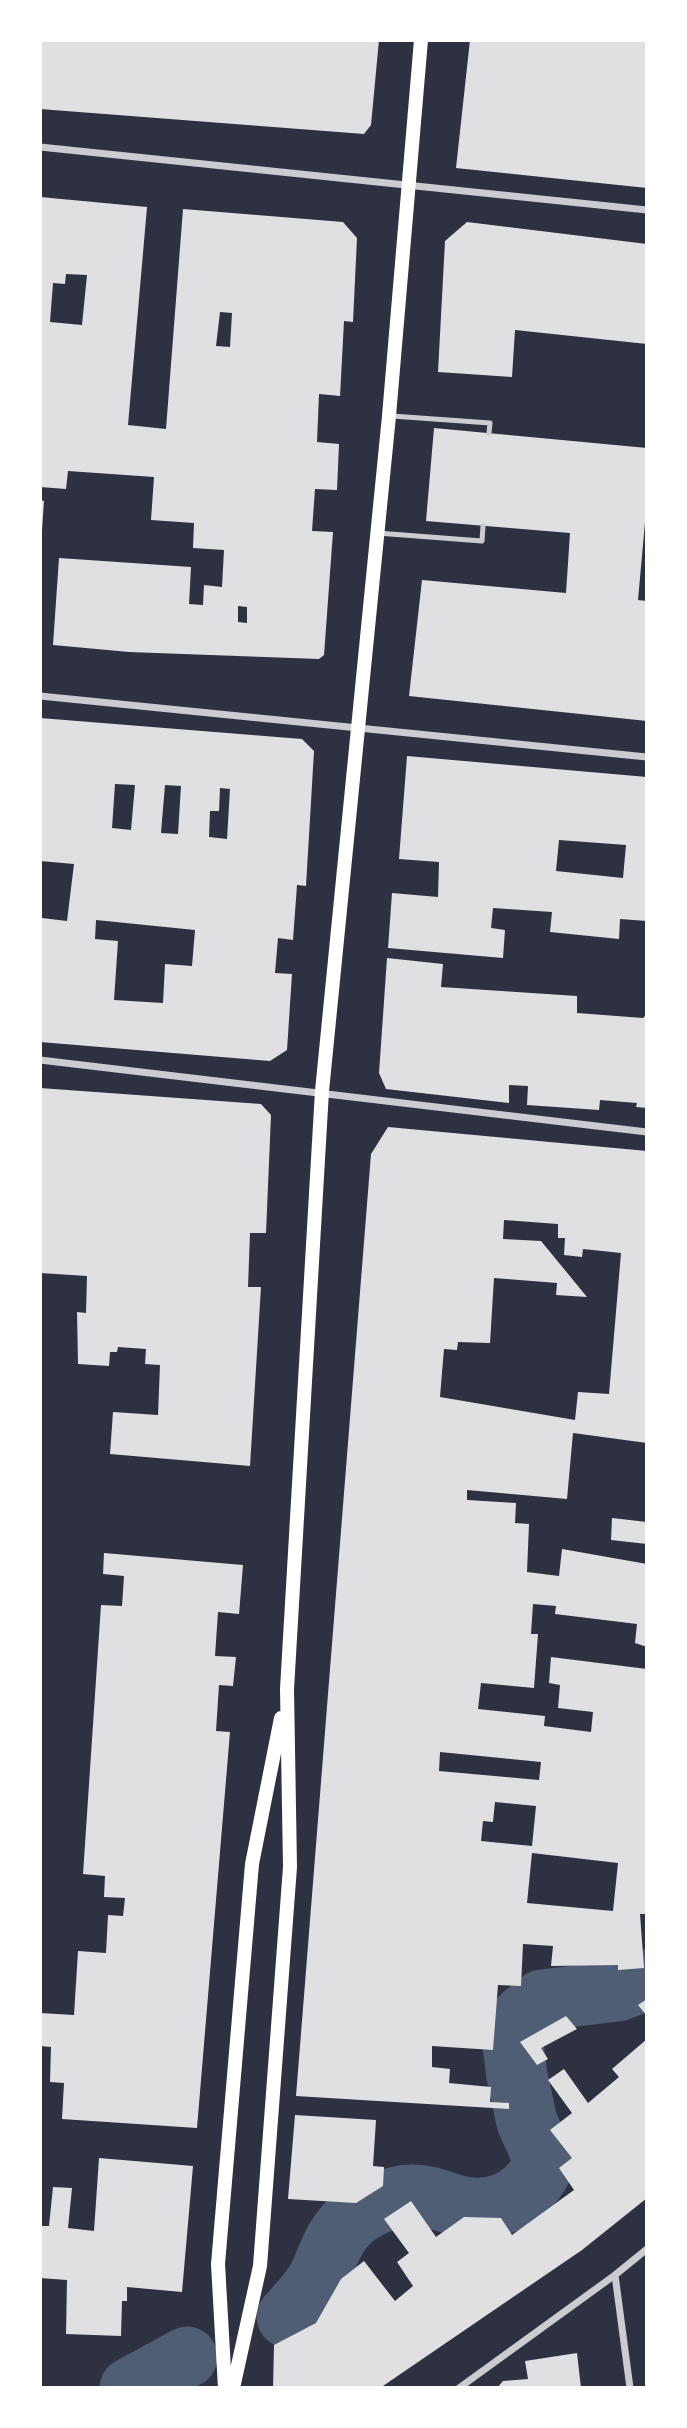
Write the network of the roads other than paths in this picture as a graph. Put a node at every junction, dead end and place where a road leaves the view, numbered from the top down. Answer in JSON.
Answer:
{"nodes":[{"id":1,"x":421,"y":40,"type":"edge"},
{"id":2,"x":40,"y":147,"type":"edge"},
{"id":3,"x":408,"y":183,"type":"junction"},
{"id":4,"x":647,"y":209,"type":"edge"},
{"id":5,"x":389,"y":416,"type":"junction"},
{"id":6,"x":489,"y":433,"type":"dead end"},
{"id":7,"x":483,"y":526,"type":"dead end"},
{"id":8,"x":377,"y":533,"type":"junction"},
{"id":9,"x":40,"y":696,"type":"edge"},
{"id":10,"x":356,"y":728,"type":"junction"},
{"id":11,"x":647,"y":757,"type":"edge"},
{"id":12,"x":40,"y":1060,"type":"edge"},
{"id":13,"x":322,"y":1091,"type":"junction"},
{"id":14,"x":647,"y":1132,"type":"edge"},
{"id":15,"x":287,"y":1689,"type":"junction"},
{"id":16,"x":647,"y":2249,"type":"edge"},
{"id":17,"x":615,"y":2275,"type":"junction"},
{"id":18,"x":225,"y":2388,"type":"edge"},
{"id":19,"x":233,"y":2388,"type":"edge"},
{"id":20,"x":459,"y":2388,"type":"edge"},
{"id":21,"x":630,"y":2388,"type":"edge"}],
"edges":[{"from":1,"to":3,"type":"main road"},
{"from":2,"to":3,"type":"street"},
{"from":3,"to":4,"type":"street"},
{"from":3,"to":5,"type":"main road"},
{"from":5,"to":6,"type":"lane"},
{"from":5,"to":8,"type":"main road"},
{"from":7,"to":8,"type":"lane"},
{"from":8,"to":10,"type":"main road"},
{"from":9,"to":10,"type":"street"},
{"from":10,"to":11,"type":"street"},
{"from":10,"to":13,"type":"main road"},
{"from":12,"to":13,"type":"street"},
{"from":13,"to":14,"type":"street"},
{"from":13,"to":15,"type":"main road"},
{"from":15,"to":18,"type":"main road"},
{"from":15,"to":19,"type":"main road"},
{"from":16,"to":17,"type":"street"},
{"from":17,"to":20,"type":"street"},
{"from":17,"to":21,"type":"street"}]}
